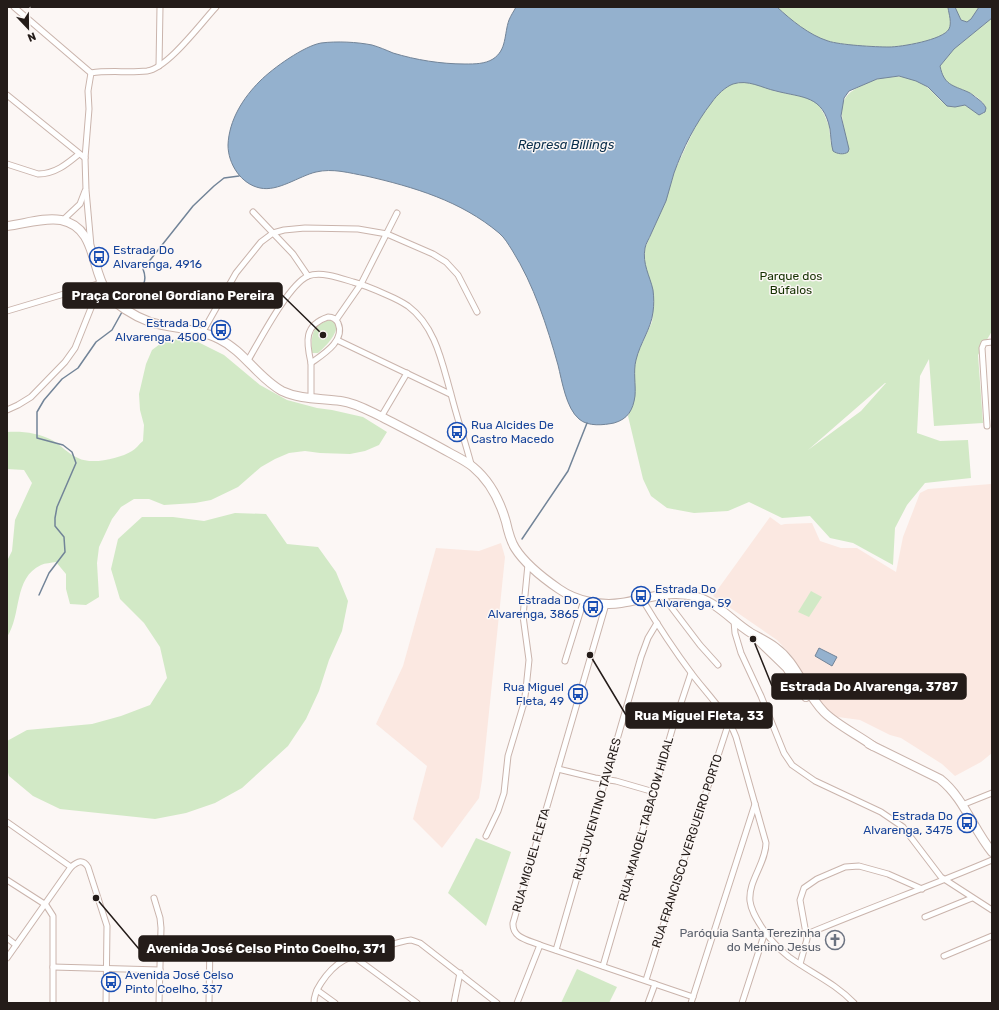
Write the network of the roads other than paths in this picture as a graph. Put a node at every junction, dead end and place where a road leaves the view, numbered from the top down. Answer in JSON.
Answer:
{"nodes":[{"id":1,"x":14,"y":7,"type":"edge"},
{"id":2,"x":160,"y":7,"type":"edge"},
{"id":3,"x":216,"y":7,"type":"edge"},
{"id":4,"x":159,"y":66,"type":"junction"},
{"id":5,"x":91,"y":73,"type":"junction"},
{"id":6,"x":7,"y":95,"type":"edge"},
{"id":7,"x":79,"y":154,"type":"junction"},
{"id":8,"x":85,"y":158,"type":"junction"},
{"id":9,"x":7,"y":164,"type":"edge"},
{"id":10,"x":86,"y":190,"type":"junction"},
{"id":11,"x":253,"y":212,"type":"dead end"},
{"id":12,"x":397,"y":213,"type":"dead end"},
{"id":13,"x":63,"y":220,"type":"junction"},
{"id":14,"x":7,"y":226,"type":"edge"},
{"id":15,"x":273,"y":233,"type":"junction"},
{"id":16,"x":386,"y":234,"type":"junction"},
{"id":17,"x":92,"y":252,"type":"junction"},
{"id":18,"x":308,"y":276,"type":"junction"},
{"id":19,"x":361,"y":284,"type":"junction"},
{"id":20,"x":103,"y":286,"type":"junction"},
{"id":21,"x":7,"y":311,"type":"edge"},
{"id":22,"x":477,"y":312,"type":"dead end"},
{"id":23,"x":336,"y":320,"type":"junction"},
{"id":24,"x":202,"y":333,"type":"junction"},
{"id":25,"x":337,"y":340,"type":"junction"},
{"id":26,"x":992,"y":342,"type":"edge"},
{"id":27,"x":247,"y":362,"type":"junction"},
{"id":28,"x":311,"y":363,"type":"junction"},
{"id":29,"x":407,"y":373,"type":"junction"},
{"id":30,"x":450,"y":394,"type":"junction"},
{"id":31,"x":311,"y":398,"type":"junction"},
{"id":32,"x":7,"y":410,"type":"edge"},
{"id":33,"x":380,"y":417,"type":"junction"},
{"id":34,"x":987,"y":426,"type":"dead end"},
{"id":35,"x":471,"y":464,"type":"junction"},
{"id":36,"x":528,"y":564,"type":"junction"},
{"id":37,"x":662,"y":595,"type":"junction"},
{"id":38,"x":642,"y":599,"type":"junction"},
{"id":39,"x":584,"y":600,"type":"junction"},
{"id":40,"x":606,"y":604,"type":"junction"},
{"id":41,"x":734,"y":620,"type":"junction"},
{"id":42,"x":656,"y":623,"type":"junction"},
{"id":43,"x":565,"y":661,"type":"dead end"},
{"id":44,"x":718,"y":665,"type":"dead end"},
{"id":45,"x":691,"y":673,"type":"junction"},
{"id":46,"x":729,"y":722,"type":"junction"},
{"id":47,"x":558,"y":769,"type":"junction"},
{"id":48,"x":606,"y":779,"type":"junction"},
{"id":49,"x":654,"y":792,"type":"junction"},
{"id":50,"x":992,"y":793,"type":"edge"},
{"id":51,"x":755,"y":803,"type":"junction"},
{"id":52,"x":962,"y":805,"type":"junction"},
{"id":53,"x":7,"y":822,"type":"edge"},
{"id":54,"x":486,"y":836,"type":"dead end"},
{"id":55,"x":992,"y":852,"type":"edge"},
{"id":56,"x":992,"y":860,"type":"edge"},
{"id":57,"x":72,"y":867,"type":"junction"},
{"id":58,"x":7,"y":880,"type":"edge"},
{"id":59,"x":945,"y":880,"type":"junction"},
{"id":60,"x":922,"y":889,"type":"junction"},
{"id":61,"x":154,"y":898,"type":"dead end"},
{"id":62,"x":972,"y":898,"type":"junction"},
{"id":63,"x":46,"y":905,"type":"junction"},
{"id":64,"x":992,"y":910,"type":"edge"},
{"id":65,"x":925,"y":917,"type":"dead end"},
{"id":66,"x":765,"y":932,"type":"junction"},
{"id":67,"x":807,"y":934,"type":"junction"},
{"id":68,"x":992,"y":936,"type":"edge"},
{"id":69,"x":7,"y":938,"type":"edge"},
{"id":70,"x":210,"y":940,"type":"dead end"},
{"id":71,"x":16,"y":945,"type":"junction"},
{"id":72,"x":540,"y":945,"type":"junction"},
{"id":73,"x":556,"y":950,"type":"junction"},
{"id":74,"x":353,"y":956,"type":"junction"},
{"id":75,"x":944,"y":956,"type":"dead end"},
{"id":76,"x":7,"y":958,"type":"edge"},
{"id":77,"x":800,"y":964,"type":"junction"},
{"id":78,"x":603,"y":966,"type":"junction"},
{"id":79,"x":53,"y":967,"type":"junction"},
{"id":80,"x":107,"y":968,"type":"junction"},
{"id":81,"x":160,"y":970,"type":"junction"},
{"id":82,"x":460,"y":974,"type":"junction"},
{"id":83,"x":646,"y":980,"type":"junction"},
{"id":84,"x":655,"y":984,"type":"junction"},
{"id":85,"x":317,"y":990,"type":"junction"},
{"id":86,"x":693,"y":997,"type":"junction"},
{"id":87,"x":53,"y":1003,"type":"edge"},
{"id":88,"x":106,"y":1003,"type":"edge"},
{"id":89,"x":159,"y":1003,"type":"edge"},
{"id":90,"x":209,"y":1003,"type":"edge"},
{"id":91,"x":314,"y":1003,"type":"edge"},
{"id":92,"x":335,"y":1003,"type":"edge"},
{"id":93,"x":417,"y":1003,"type":"edge"},
{"id":94,"x":454,"y":1003,"type":"edge"},
{"id":95,"x":497,"y":1003,"type":"edge"},
{"id":96,"x":517,"y":1003,"type":"edge"},
{"id":97,"x":648,"y":1003,"type":"edge"},
{"id":98,"x":691,"y":1003,"type":"edge"},
{"id":99,"x":742,"y":1003,"type":"edge"},
{"id":100,"x":854,"y":1003,"type":"edge"}],
"edges":[{"from":1,"to":5,"type":"street"},
{"from":2,"to":4,"type":"street"},
{"from":3,"to":4,"type":"street"},
{"from":4,"to":5,"type":"street"},
{"from":5,"to":8,"type":"street"},
{"from":6,"to":7,"type":"street"},
{"from":7,"to":8,"type":"street"},
{"from":7,"to":9,"type":"street"},
{"from":8,"to":10,"type":"street"},
{"from":10,"to":13,"type":"street"},
{"from":10,"to":17,"type":"street"},
{"from":11,"to":15,"type":"street"},
{"from":12,"to":16,"type":"street"},
{"from":13,"to":14,"type":"main road"},
{"from":13,"to":17,"type":"main road"},
{"from":15,"to":16,"type":"street"},
{"from":15,"to":18,"type":"street"},
{"from":15,"to":24,"type":"street"},
{"from":16,"to":19,"type":"street"},
{"from":16,"to":22,"type":"street"},
{"from":17,"to":20,"type":"main road"},
{"from":18,"to":19,"type":"street"},
{"from":18,"to":27,"type":"street"},
{"from":19,"to":23,"type":"street"},
{"from":19,"to":30,"type":"street"},
{"from":20,"to":21,"type":"street"},
{"from":20,"to":24,"type":"main road"},
{"from":20,"to":32,"type":"street"},
{"from":23,"to":25,"type":"street"},
{"from":23,"to":28,"type":"street"},
{"from":24,"to":27,"type":"main road"},
{"from":25,"to":28,"type":"street"},
{"from":25,"to":29,"type":"street"},
{"from":26,"to":34,"type":"street"},
{"from":27,"to":31,"type":"main road"},
{"from":28,"to":31,"type":"street"},
{"from":29,"to":30,"type":"street"},
{"from":29,"to":33,"type":"street"},
{"from":30,"to":35,"type":"street"},
{"from":31,"to":33,"type":"main road"},
{"from":33,"to":35,"type":"main road"},
{"from":35,"to":36,"type":"main road"},
{"from":36,"to":39,"type":"main road"},
{"from":36,"to":54,"type":"street"},
{"from":37,"to":38,"type":"main road"},
{"from":37,"to":41,"type":"main road"},
{"from":37,"to":44,"type":"street"},
{"from":38,"to":40,"type":"main road"},
{"from":38,"to":42,"type":"street"},
{"from":39,"to":40,"type":"main road"},
{"from":39,"to":43,"type":"street"},
{"from":40,"to":47,"type":"street","name":"RUA MIGUEL FLETA"},
{"from":41,"to":52,"type":"main road"},
{"from":41,"to":59,"type":"street"},
{"from":42,"to":45,"type":"street"},
{"from":42,"to":48,"type":"street","name":"RUA JUVENTINO TAVARES"},
{"from":45,"to":46,"type":"street"},
{"from":45,"to":49,"type":"street","name":"RUA MANOEL TABACOW HIDAL"},
{"from":46,"to":51,"type":"street"},
{"from":46,"to":83,"type":"street","name":"RUA FRANCISCO VERGUEIRO PORTO"},
{"from":47,"to":48,"type":"street"},
{"from":47,"to":72,"type":"street","name":"RUA MIGUEL FLETA"},
{"from":48,"to":49,"type":"street"},
{"from":48,"to":73,"type":"street","name":"RUA JUVENTINO TAVARES"},
{"from":49,"to":78,"type":"street","name":"RUA MANOEL TABACOW HIDAL"},
{"from":50,"to":52,"type":"street"},
{"from":51,"to":66,"type":"street"},
{"from":51,"to":86,"type":"street"},
{"from":52,"to":55,"type":"main road"},
{"from":53,"to":57,"type":"street"},
{"from":56,"to":59,"type":"street"},
{"from":57,"to":63,"type":"street"},
{"from":57,"to":80,"type":"street"},
{"from":58,"to":63,"type":"street"},
{"from":59,"to":60,"type":"street"},
{"from":59,"to":62,"type":"street"},
{"from":60,"to":67,"type":"street"},
{"from":60,"to":67,"type":"street"},
{"from":61,"to":81,"type":"street"},
{"from":62,"to":64,"type":"street"},
{"from":62,"to":65,"type":"street"},
{"from":63,"to":71,"type":"street"},
{"from":63,"to":79,"type":"street"},
{"from":66,"to":77,"type":"street"},
{"from":66,"to":99,"type":"street"},
{"from":67,"to":77,"type":"street"},
{"from":68,"to":75,"type":"street"},
{"from":69,"to":71,"type":"street"},
{"from":70,"to":90,"type":"street"},
{"from":71,"to":76,"type":"street"},
{"from":72,"to":73,"type":"street","name":"RUA MIGUEL FLETA"},
{"from":72,"to":96,"type":"street"},
{"from":73,"to":78,"type":"street","name":"RUA MIGUEL FLETA"},
{"from":74,"to":82,"type":"street"},
{"from":74,"to":85,"type":"street"},
{"from":74,"to":93,"type":"street"},
{"from":77,"to":100,"type":"street"},
{"from":78,"to":83,"type":"street","name":"RUA MIGUEL FLETA"},
{"from":79,"to":80,"type":"street"},
{"from":79,"to":87,"type":"street"},
{"from":80,"to":81,"type":"street"},
{"from":80,"to":88,"type":"street"},
{"from":81,"to":89,"type":"street"},
{"from":82,"to":94,"type":"street"},
{"from":82,"to":95,"type":"street"},
{"from":83,"to":84,"type":"street","name":"RUA MIGUEL FLETA"},
{"from":84,"to":86,"type":"street","name":"RUA MIGUEL FLETA"},
{"from":84,"to":97,"type":"street"},
{"from":85,"to":91,"type":"street"},
{"from":85,"to":92,"type":"street"},
{"from":86,"to":98,"type":"street"}]}
